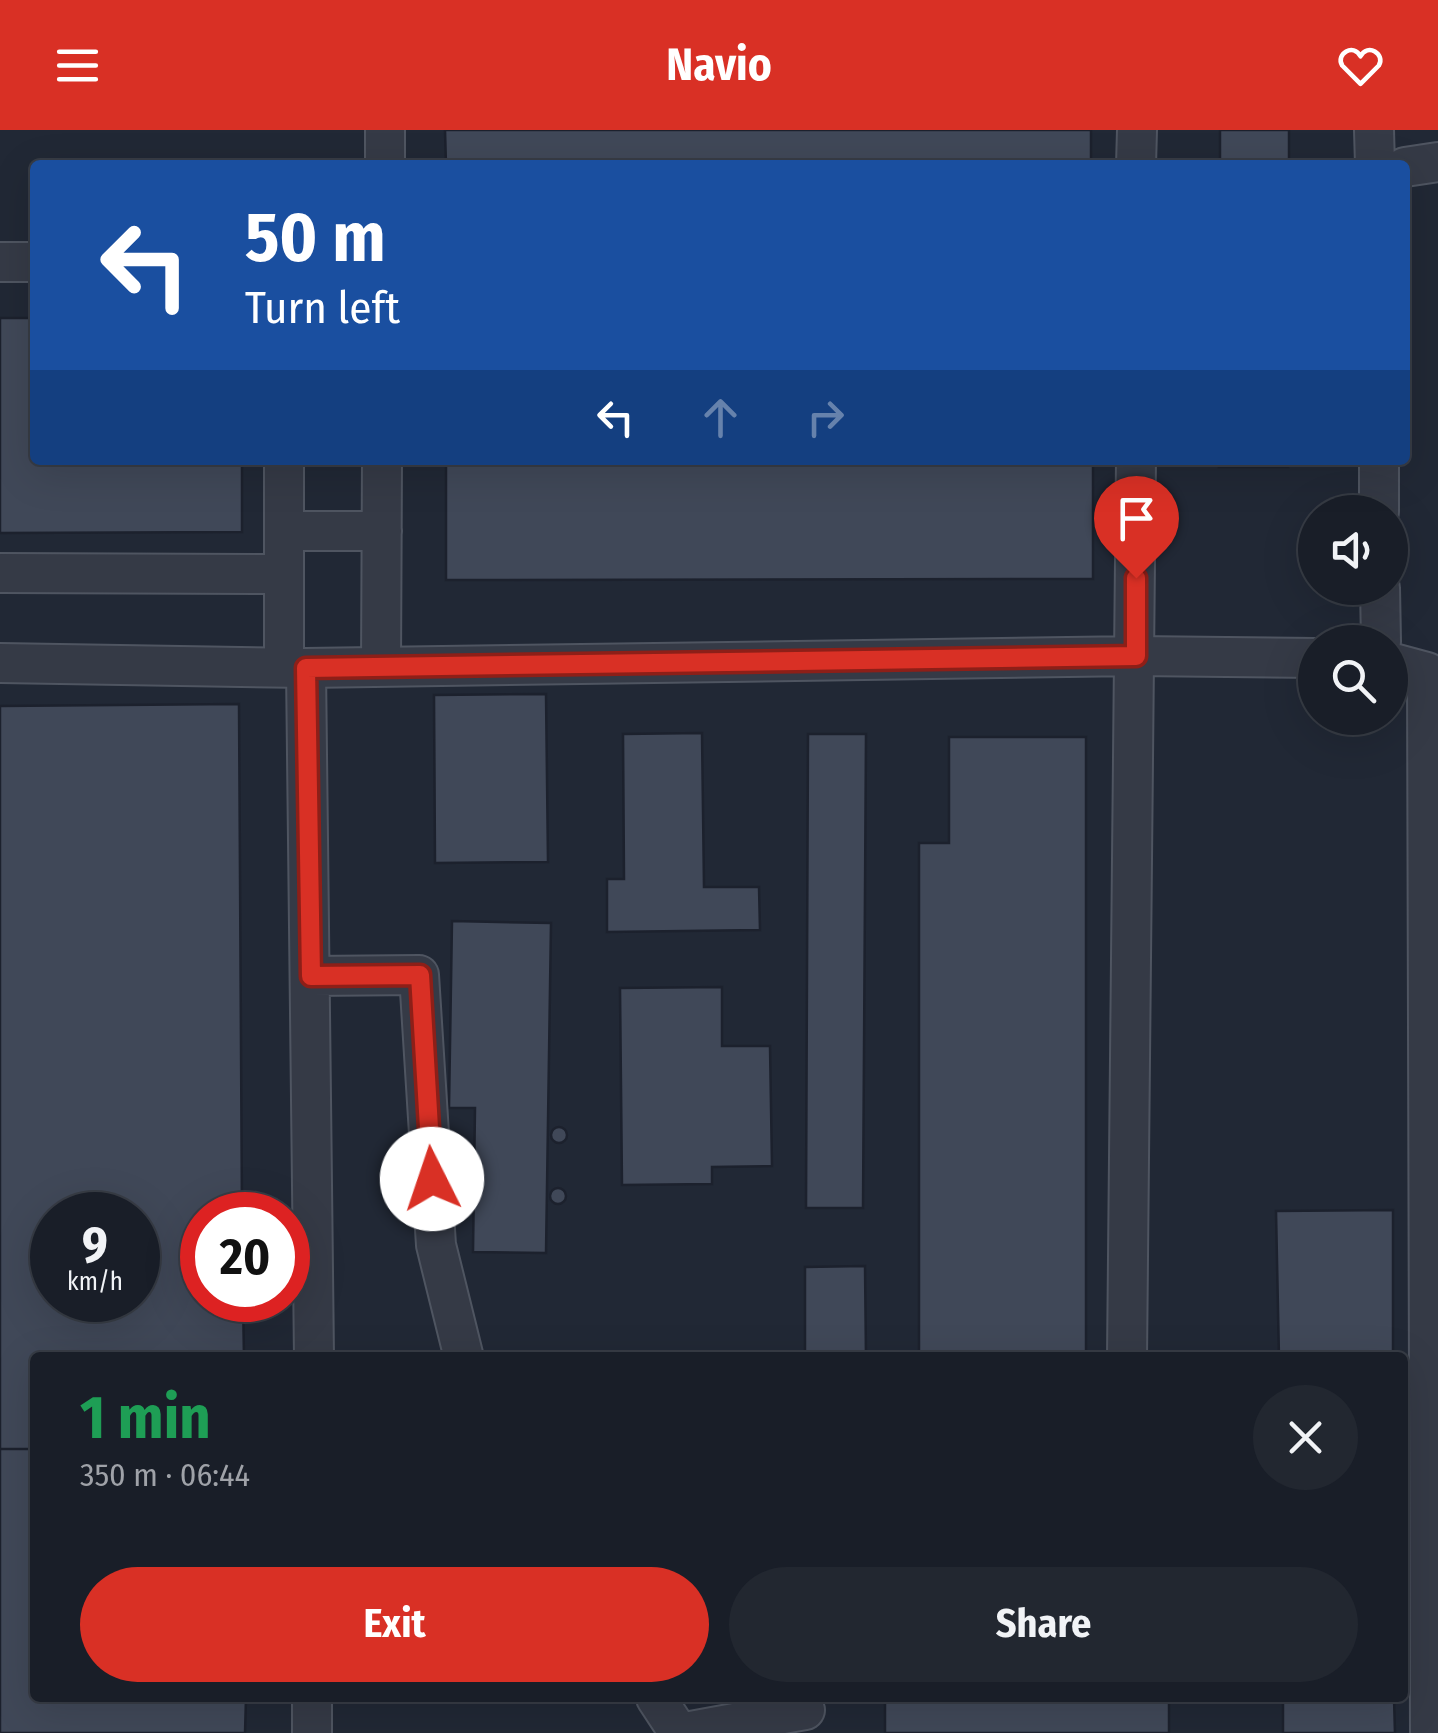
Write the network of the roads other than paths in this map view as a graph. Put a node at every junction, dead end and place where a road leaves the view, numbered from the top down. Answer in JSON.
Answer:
{"nodes":[{"id":1,"x":385,"y":130,"type":"edge"},
{"id":2,"x":1136,"y":130,"type":"edge"},
{"id":3,"x":1374,"y":130,"type":"edge"},
{"id":4,"x":385,"y":160,"type":"edge"},
{"id":5,"x":1136,"y":160,"type":"edge"},
{"id":6,"x":1374,"y":160,"type":"edge"},
{"id":7,"x":1438,"y":162,"type":"edge"},
{"id":8,"x":1410,"y":166,"type":"edge"},
{"id":9,"x":0,"y":262,"type":"edge"},
{"id":10,"x":30,"y":262,"type":"edge"},
{"id":11,"x":284,"y":465,"type":"edge"},
{"id":12,"x":382,"y":465,"type":"edge"},
{"id":13,"x":1136,"y":465,"type":"edge"},
{"id":14,"x":1379,"y":465,"type":"edge"},
{"id":15,"x":1380,"y":495,"type":"edge"},
{"id":16,"x":382,"y":530,"type":"junction"},
{"id":17,"x":284,"y":531,"type":"junction"},
{"id":18,"x":0,"y":572,"type":"edge"},
{"id":19,"x":284,"y":574,"type":"junction"},
{"id":20,"x":1136,"y":656,"type":"junction"},
{"id":21,"x":1298,"y":658,"type":"edge"},
{"id":22,"x":0,"y":663,"type":"edge"},
{"id":23,"x":381,"y":667,"type":"junction"},
{"id":24,"x":1408,"y":667,"type":"edge"},
{"id":25,"x":295,"y":668,"type":"junction"},
{"id":26,"x":311,"y":976,"type":"junction"},
{"id":27,"x":314,"y":1352,"type":"edge"},
{"id":28,"x":463,"y":1352,"type":"edge"},
{"id":29,"x":1127,"y":1352,"type":"edge"},
{"id":30,"x":312,"y":1702,"type":"edge"},
{"id":31,"x":659,"y":1702,"type":"edge"},
{"id":32,"x":805,"y":1714,"type":"edge"},
{"id":33,"x":312,"y":1733,"type":"edge"},
{"id":34,"x":680,"y":1733,"type":"edge"},
{"id":35,"x":1430,"y":1733,"type":"edge"}],
"edges":[{"from":1,"to":4,"type":"street"},
{"from":2,"to":5,"type":"street"},
{"from":3,"to":6,"type":"street"},
{"from":7,"to":8,"type":"street"},
{"from":9,"to":10,"type":"street"},
{"from":11,"to":17,"type":"street"},
{"from":12,"to":16,"type":"street"},
{"from":13,"to":20,"type":"street"},
{"from":14,"to":15,"type":"street"},
{"from":16,"to":17,"type":"street"},
{"from":16,"to":23,"type":"street"},
{"from":17,"to":19,"type":"street"},
{"from":18,"to":19,"type":"street"},
{"from":19,"to":25,"type":"street"},
{"from":20,"to":21,"type":"street"},
{"from":20,"to":23,"type":"street"},
{"from":20,"to":29,"type":"street"},
{"from":22,"to":25,"type":"street"},
{"from":23,"to":25,"type":"street"},
{"from":24,"to":35,"type":"street"},
{"from":25,"to":26,"type":"street"},
{"from":26,"to":27,"type":"street"},
{"from":26,"to":28,"type":"street"},
{"from":30,"to":33,"type":"street"},
{"from":31,"to":34,"type":"street"},
{"from":32,"to":34,"type":"street"}]}
